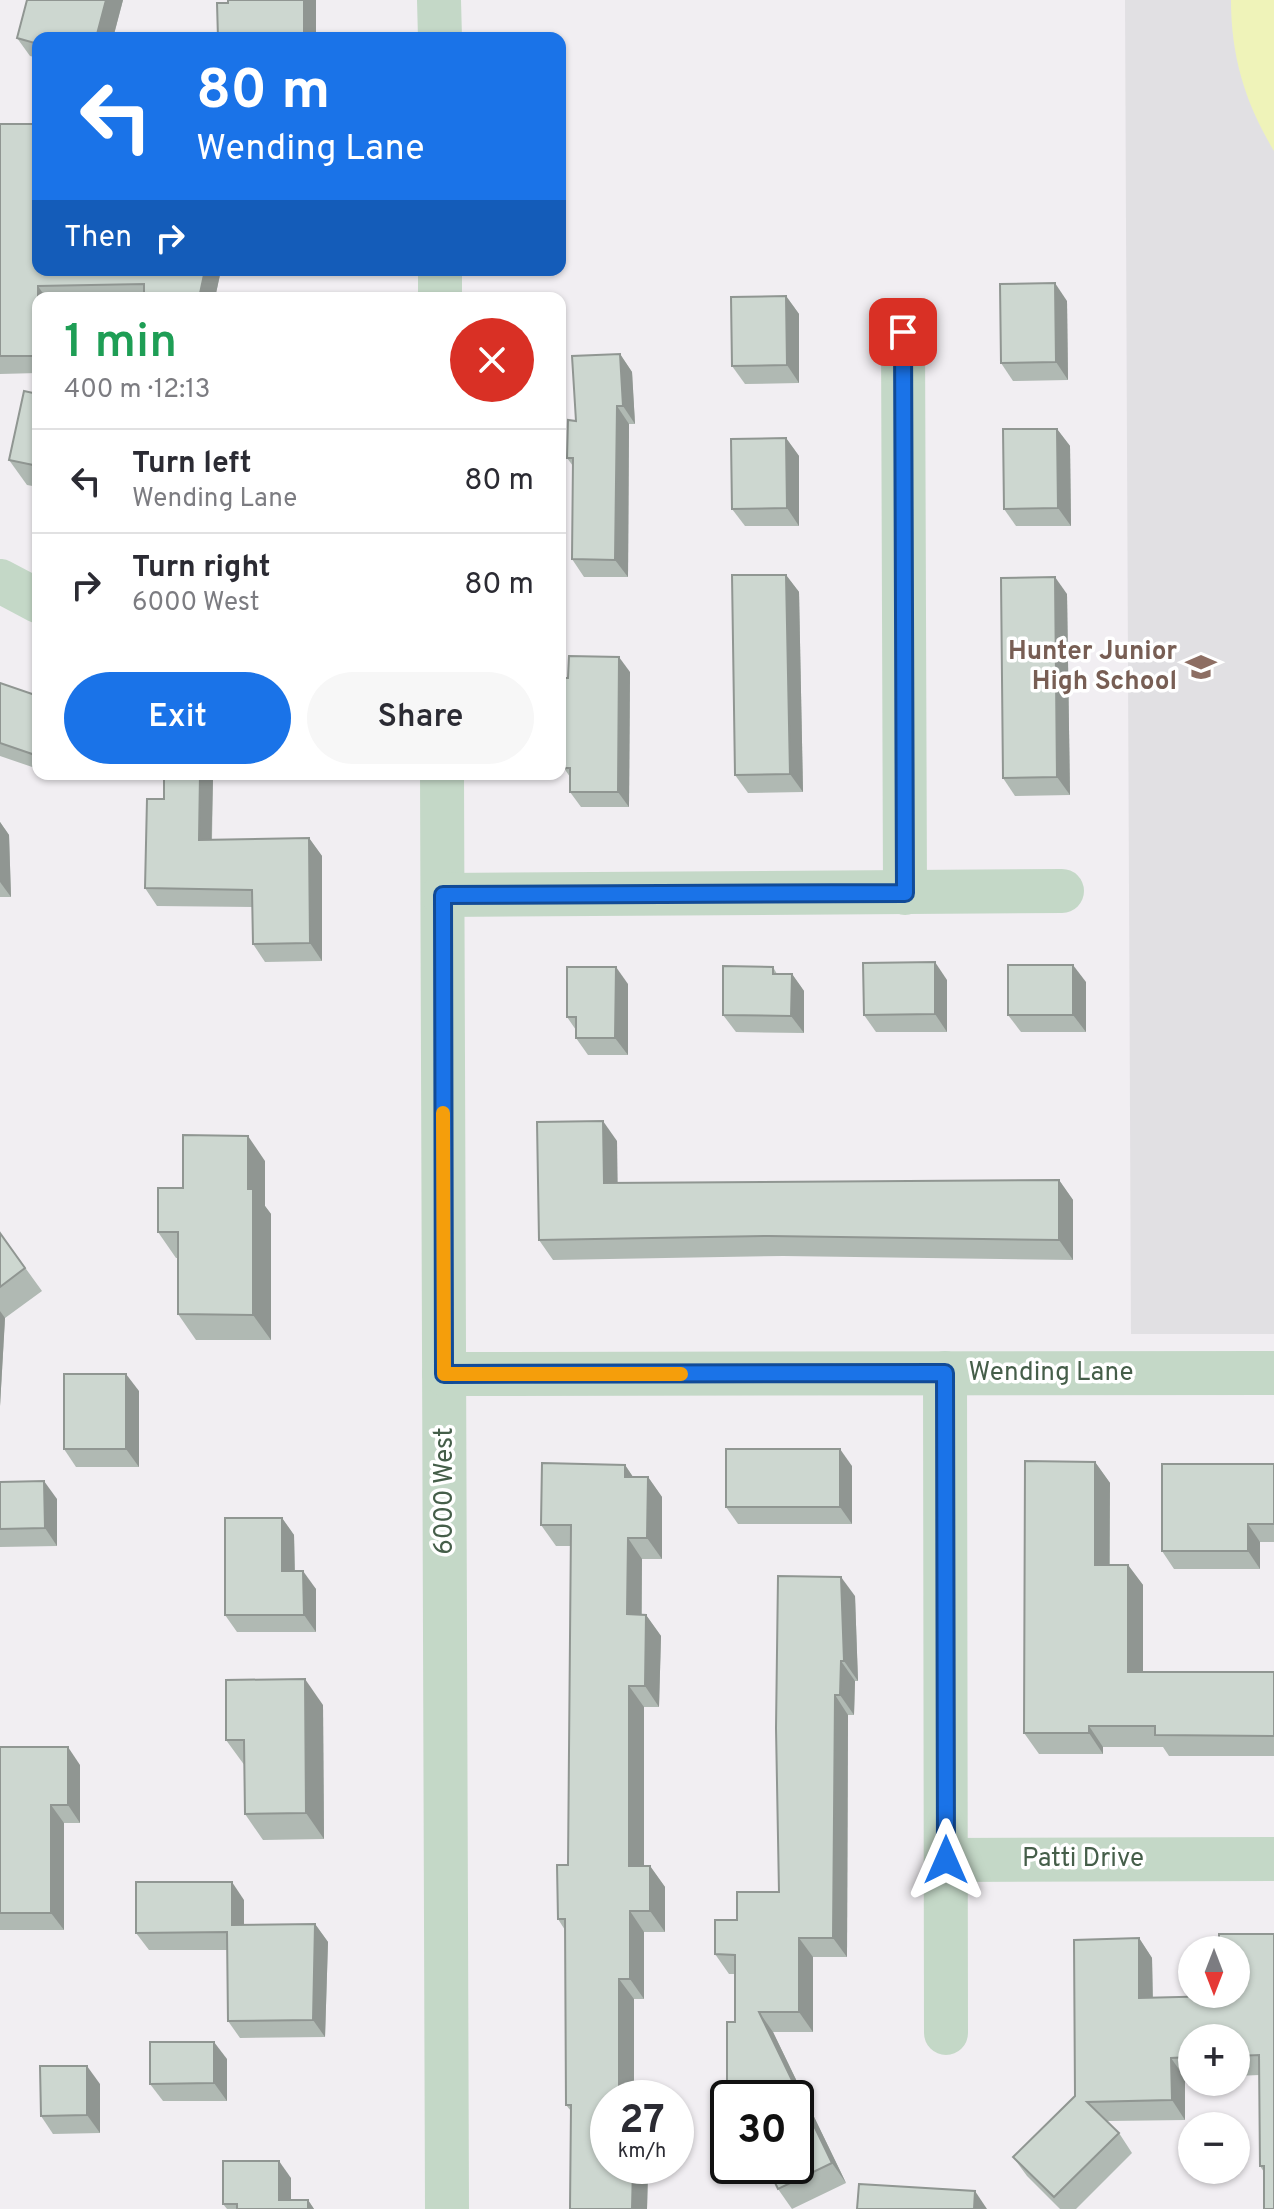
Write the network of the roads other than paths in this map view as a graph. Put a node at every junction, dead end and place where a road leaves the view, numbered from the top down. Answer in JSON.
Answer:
{"nodes":[{"id":1,"x":439,"y":0,"type":"edge"},
{"id":2,"x":440,"y":32,"type":"edge"},
{"id":3,"x":903,"y":332,"type":"dead end"},
{"id":4,"x":0,"y":581,"type":"edge"},
{"id":5,"x":32,"y":598,"type":"edge"},
{"id":6,"x":442,"y":780,"type":"edge"},
{"id":7,"x":1062,"y":891,"type":"dead end"},
{"id":8,"x":905,"y":893,"type":"junction"},
{"id":9,"x":443,"y":895,"type":"junction"},
{"id":10,"x":945,"y":1373,"type":"junction"},
{"id":11,"x":1274,"y":1373,"type":"edge"},
{"id":12,"x":444,"y":1374,"type":"junction"},
{"id":13,"x":1274,"y":1859,"type":"edge"},
{"id":14,"x":946,"y":1860,"type":"junction"},
{"id":15,"x":946,"y":2033,"type":"dead end"},
{"id":16,"x":447,"y":2209,"type":"edge"}],
"edges":[{"from":1,"to":2,"type":"street"},
{"from":3,"to":8,"type":"street"},
{"from":4,"to":5,"type":"street"},
{"from":6,"to":9,"type":"street","name":"6000 West"},
{"from":7,"to":8,"type":"street"},
{"from":8,"to":9,"type":"street"},
{"from":9,"to":12,"type":"street","name":"6000 West"},
{"from":10,"to":11,"type":"street","name":"Wending Lane"},
{"from":10,"to":12,"type":"street","name":"Wending Lane"},
{"from":10,"to":14,"type":"street"},
{"from":12,"to":16,"type":"street","name":"6000 West"},
{"from":13,"to":14,"type":"street","name":"Patti Drive"},
{"from":14,"to":15,"type":"street"}]}
